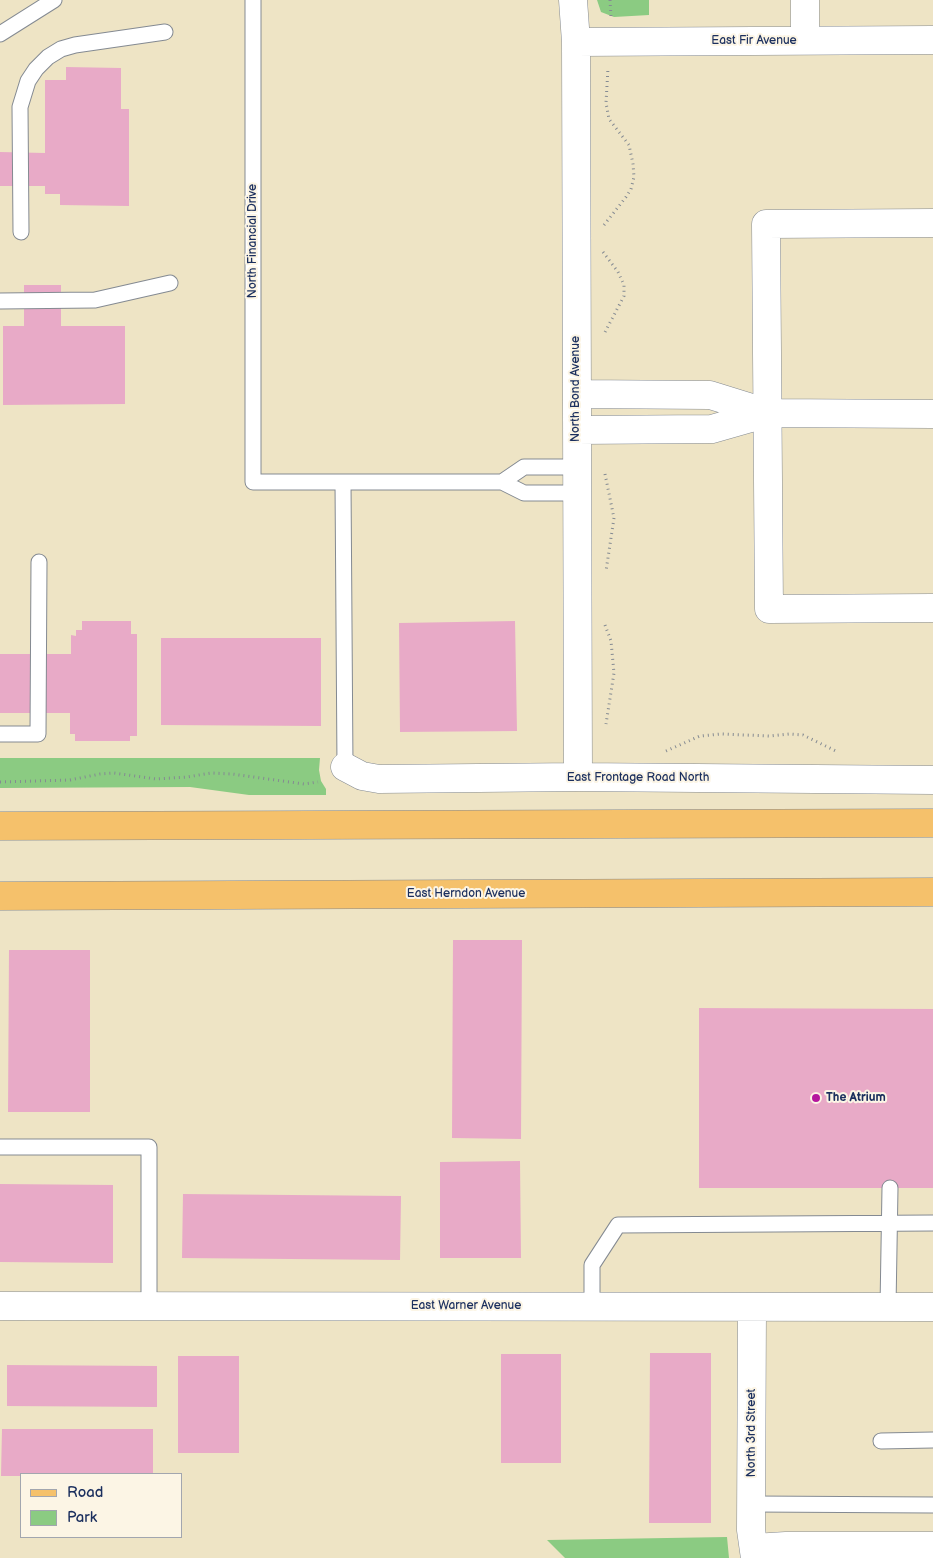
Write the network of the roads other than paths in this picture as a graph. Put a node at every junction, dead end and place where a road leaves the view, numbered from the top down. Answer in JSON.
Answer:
{"nodes":[{"id":1,"x":54,"y":0,"type":"edge"},
{"id":2,"x":253,"y":0,"type":"edge"},
{"id":3,"x":573,"y":0,"type":"edge"},
{"id":4,"x":805,"y":0,"type":"edge"},
{"id":5,"x":165,"y":32,"type":"dead end"},
{"id":6,"x":0,"y":34,"type":"edge"},
{"id":7,"x":805,"y":40,"type":"junction"},
{"id":8,"x":933,"y":40,"type":"edge"},
{"id":9,"x":576,"y":42,"type":"junction"},
{"id":10,"x":933,"y":223,"type":"edge"},
{"id":11,"x":21,"y":232,"type":"dead end"},
{"id":12,"x":170,"y":283,"type":"dead end"},
{"id":13,"x":0,"y":301,"type":"edge"},
{"id":14,"x":576,"y":394,"type":"junction"},
{"id":15,"x":768,"y":413,"type":"junction"},
{"id":16,"x":933,"y":414,"type":"edge"},
{"id":17,"x":576,"y":430,"type":"junction"},
{"id":18,"x":577,"y":480,"type":"junction"},
{"id":19,"x":343,"y":482,"type":"junction"},
{"id":20,"x":502,"y":482,"type":"junction"},
{"id":21,"x":39,"y":562,"type":"dead end"},
{"id":22,"x":933,"y":608,"type":"edge"},
{"id":23,"x":0,"y":734,"type":"edge"},
{"id":24,"x":346,"y":767,"type":"joint"},
{"id":25,"x":578,"y":777,"type":"junction"},
{"id":26,"x":933,"y":780,"type":"edge"},
{"id":27,"x":933,"y":823,"type":"edge"},
{"id":28,"x":0,"y":826,"type":"edge"},
{"id":29,"x":933,"y":892,"type":"edge"},
{"id":30,"x":0,"y":896,"type":"edge"},
{"id":31,"x":0,"y":1147,"type":"edge"},
{"id":32,"x":890,"y":1188,"type":"dead end"},
{"id":33,"x":889,"y":1223,"type":"junction"},
{"id":34,"x":933,"y":1223,"type":"edge"},
{"id":35,"x":0,"y":1306,"type":"edge"},
{"id":36,"x":149,"y":1306,"type":"junction"},
{"id":37,"x":592,"y":1307,"type":"junction"},
{"id":38,"x":752,"y":1307,"type":"junction"},
{"id":39,"x":888,"y":1307,"type":"junction"},
{"id":40,"x":933,"y":1307,"type":"edge"},
{"id":41,"x":933,"y":1440,"type":"edge"},
{"id":42,"x":881,"y":1441,"type":"dead end"},
{"id":43,"x":752,"y":1504,"type":"junction"},
{"id":44,"x":933,"y":1505,"type":"edge"},
{"id":45,"x":933,"y":1546,"type":"edge"},
{"id":46,"x":754,"y":1553,"type":"edge"}],
"edges":[{"from":1,"to":6,"type":"lane"},
{"from":2,"to":19,"type":"lane","name":"North Financial Drive"},
{"from":3,"to":9,"type":"street","name":"North Bond Avenue"},
{"from":4,"to":7,"type":"street"},
{"from":5,"to":11,"type":"lane"},
{"from":7,"to":8,"type":"street","name":"East Fir Avenue"},
{"from":7,"to":9,"type":"street","name":"East Fir Avenue"},
{"from":9,"to":14,"type":"street","name":"North Bond Avenue"},
{"from":10,"to":15,"type":"street"},
{"from":12,"to":13,"type":"lane"},
{"from":14,"to":15,"type":"street"},
{"from":14,"to":17,"type":"street","name":"North Bond Avenue"},
{"from":15,"to":16,"type":"street"},
{"from":15,"to":17,"type":"street"},
{"from":15,"to":22,"type":"street"},
{"from":17,"to":18,"type":"street","name":"North Bond Avenue"},
{"from":18,"to":20,"type":"lane"},
{"from":18,"to":20,"type":"lane"},
{"from":18,"to":25,"type":"street","name":"North Bond Avenue"},
{"from":19,"to":20,"type":"lane"},
{"from":19,"to":24,"type":"lane"},
{"from":21,"to":23,"type":"lane"},
{"from":24,"to":25,"type":"street","name":"East Frontage Road North"},
{"from":25,"to":26,"type":"street","name":"East Frontage Road North"},
{"from":27,"to":28,"type":"main road"},
{"from":29,"to":30,"type":"main road","name":"East Herndon Avenue"},
{"from":31,"to":36,"type":"lane"},
{"from":32,"to":33,"type":"lane"},
{"from":33,"to":34,"type":"lane"},
{"from":33,"to":37,"type":"lane"},
{"from":33,"to":39,"type":"lane"},
{"from":35,"to":36,"type":"street","name":"East Warner Avenue"},
{"from":36,"to":37,"type":"street","name":"East Warner Avenue"},
{"from":37,"to":38,"type":"street","name":"East Warner Avenue"},
{"from":38,"to":39,"type":"street","name":"East Warner Avenue"},
{"from":38,"to":43,"type":"street","name":"North 3rd Street"},
{"from":39,"to":40,"type":"street","name":"East Warner Avenue"},
{"from":41,"to":42,"type":"lane"},
{"from":43,"to":44,"type":"lane"},
{"from":43,"to":46,"type":"street","name":"North 3rd Street"},
{"from":45,"to":46,"type":"street"}]}
